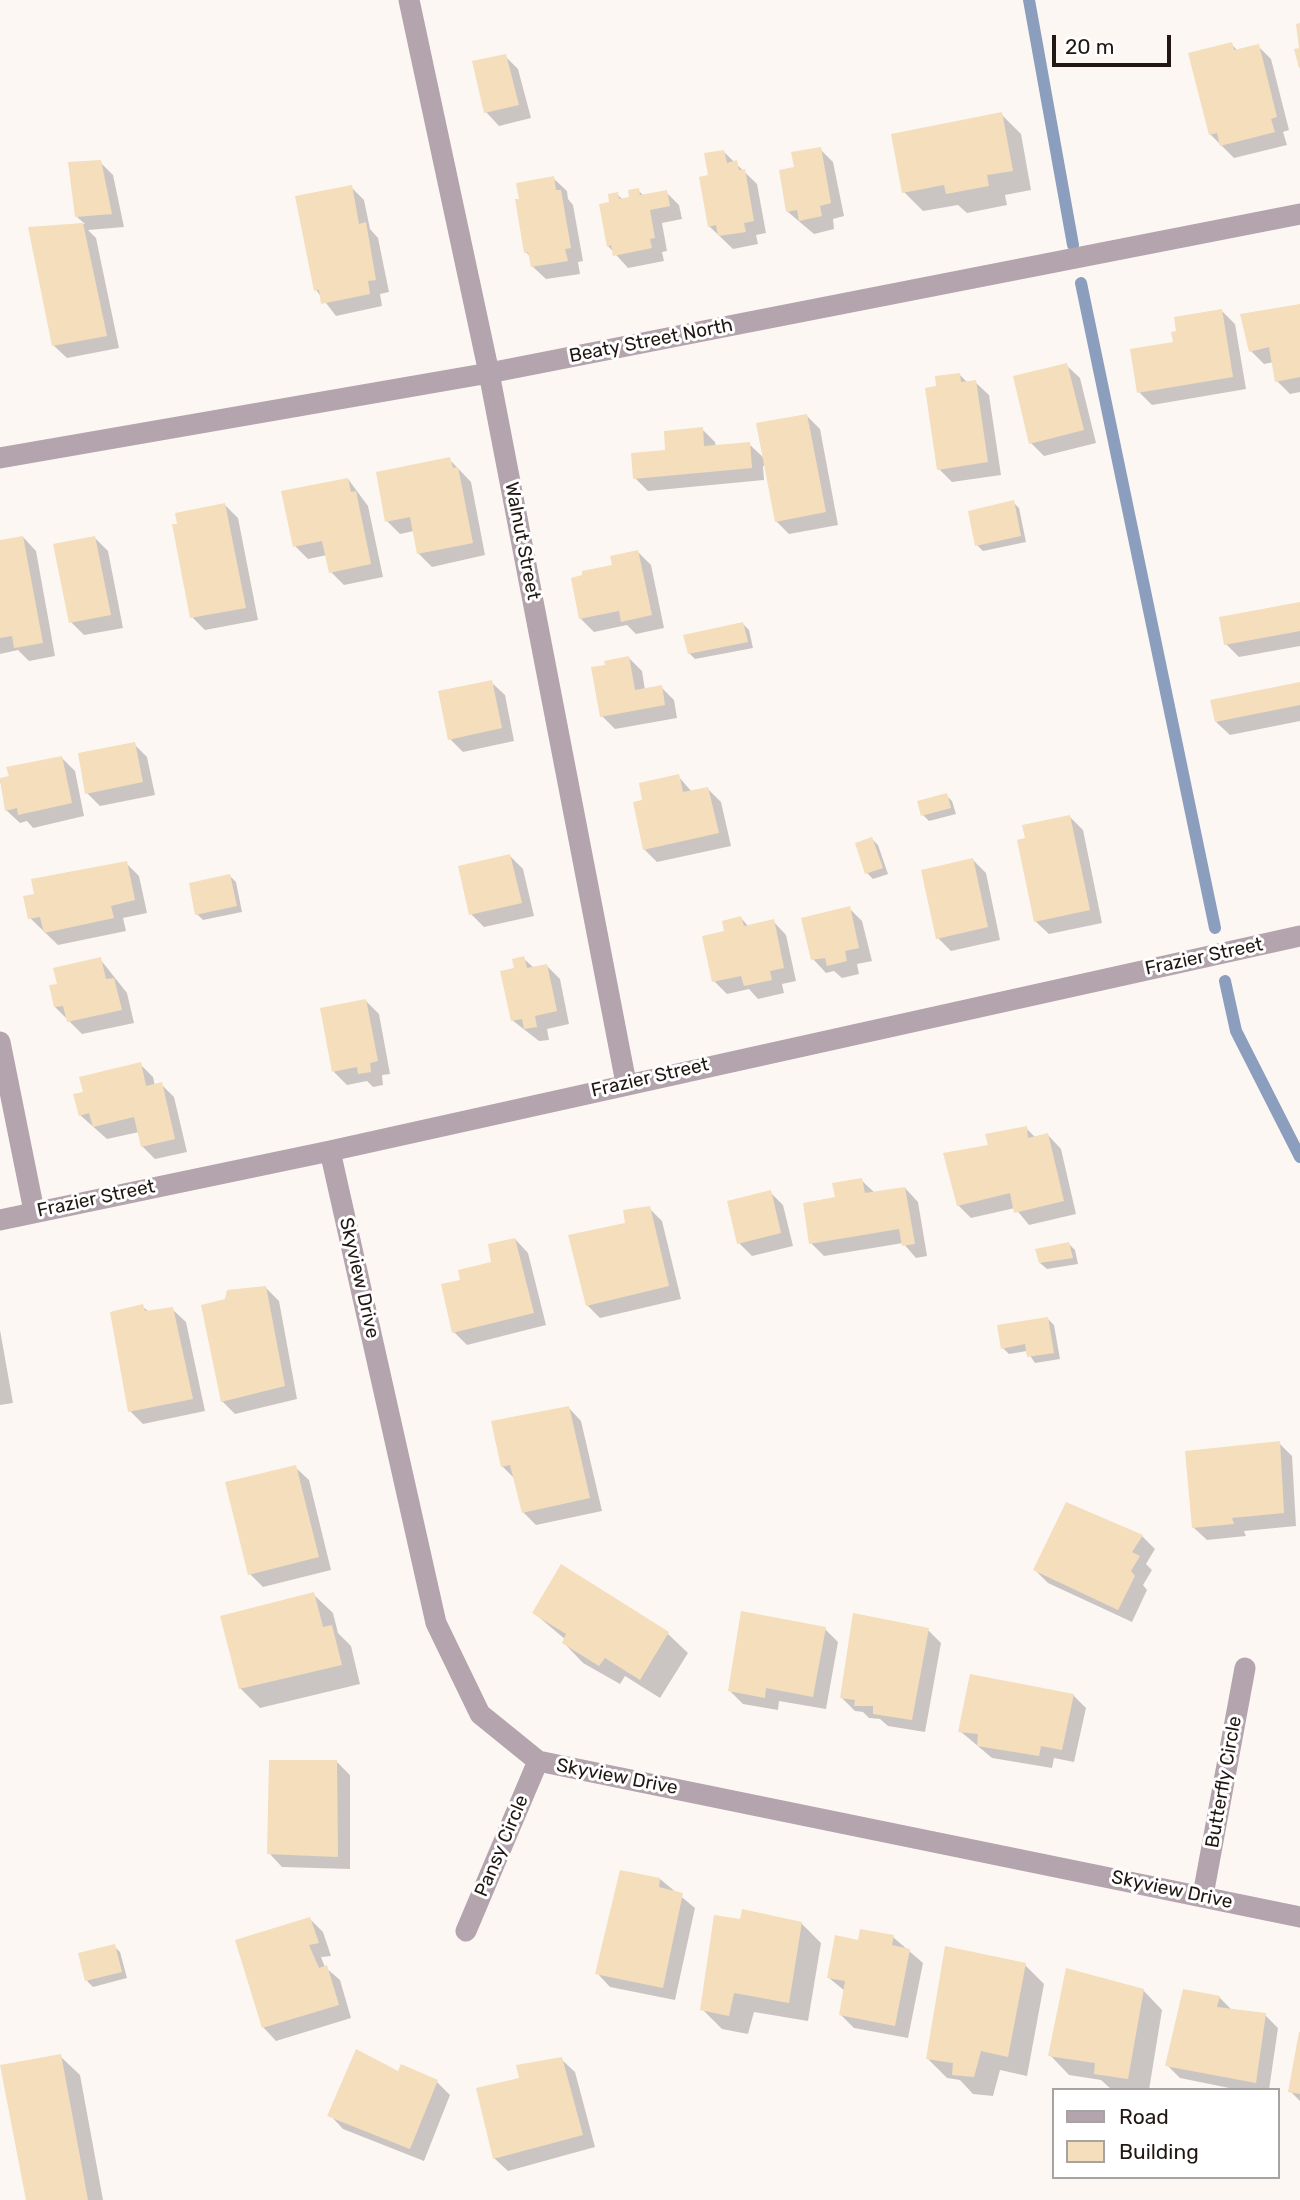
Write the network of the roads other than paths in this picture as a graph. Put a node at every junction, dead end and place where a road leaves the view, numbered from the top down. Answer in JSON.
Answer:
{"nodes":[{"id":1,"x":409,"y":0,"type":"edge"},
{"id":2,"x":1300,"y":214,"type":"edge"},
{"id":3,"x":489,"y":373,"type":"junction"},
{"id":4,"x":0,"y":458,"type":"edge"},
{"id":5,"x":1300,"y":936,"type":"edge"},
{"id":6,"x":0,"y":1042,"type":"edge"},
{"id":7,"x":626,"y":1083,"type":"junction"},
{"id":8,"x":330,"y":1151,"type":"junction"},
{"id":9,"x":34,"y":1211,"type":"junction"},
{"id":10,"x":0,"y":1220,"type":"edge"},
{"id":11,"x":1245,"y":1668,"type":"dead end"},
{"id":12,"x":538,"y":1761,"type":"junction"},
{"id":13,"x":1203,"y":1895,"type":"junction"},
{"id":14,"x":1300,"y":1917,"type":"edge"},
{"id":15,"x":466,"y":1931,"type":"dead end"}],
"edges":[{"from":1,"to":3,"type":"street","name":"Walnut Street"},
{"from":2,"to":3,"type":"street","name":"Beaty Street North"},
{"from":3,"to":4,"type":"street","name":"Beaty Street North"},
{"from":3,"to":7,"type":"street","name":"Walnut Street"},
{"from":5,"to":7,"type":"street","name":"Frazier Street"},
{"from":6,"to":9,"type":"street"},
{"from":7,"to":8,"type":"street","name":"Frazier Street"},
{"from":8,"to":9,"type":"street","name":"Frazier Street"},
{"from":8,"to":12,"type":"street","name":"Skyview Drive"},
{"from":9,"to":10,"type":"street","name":"Frazier Street"},
{"from":11,"to":13,"type":"street","name":"Butterfly Circle"},
{"from":12,"to":13,"type":"street","name":"Skyview Drive"},
{"from":12,"to":15,"type":"street","name":"Pansy Circle"},
{"from":13,"to":14,"type":"street","name":"Skyview Drive"}]}
